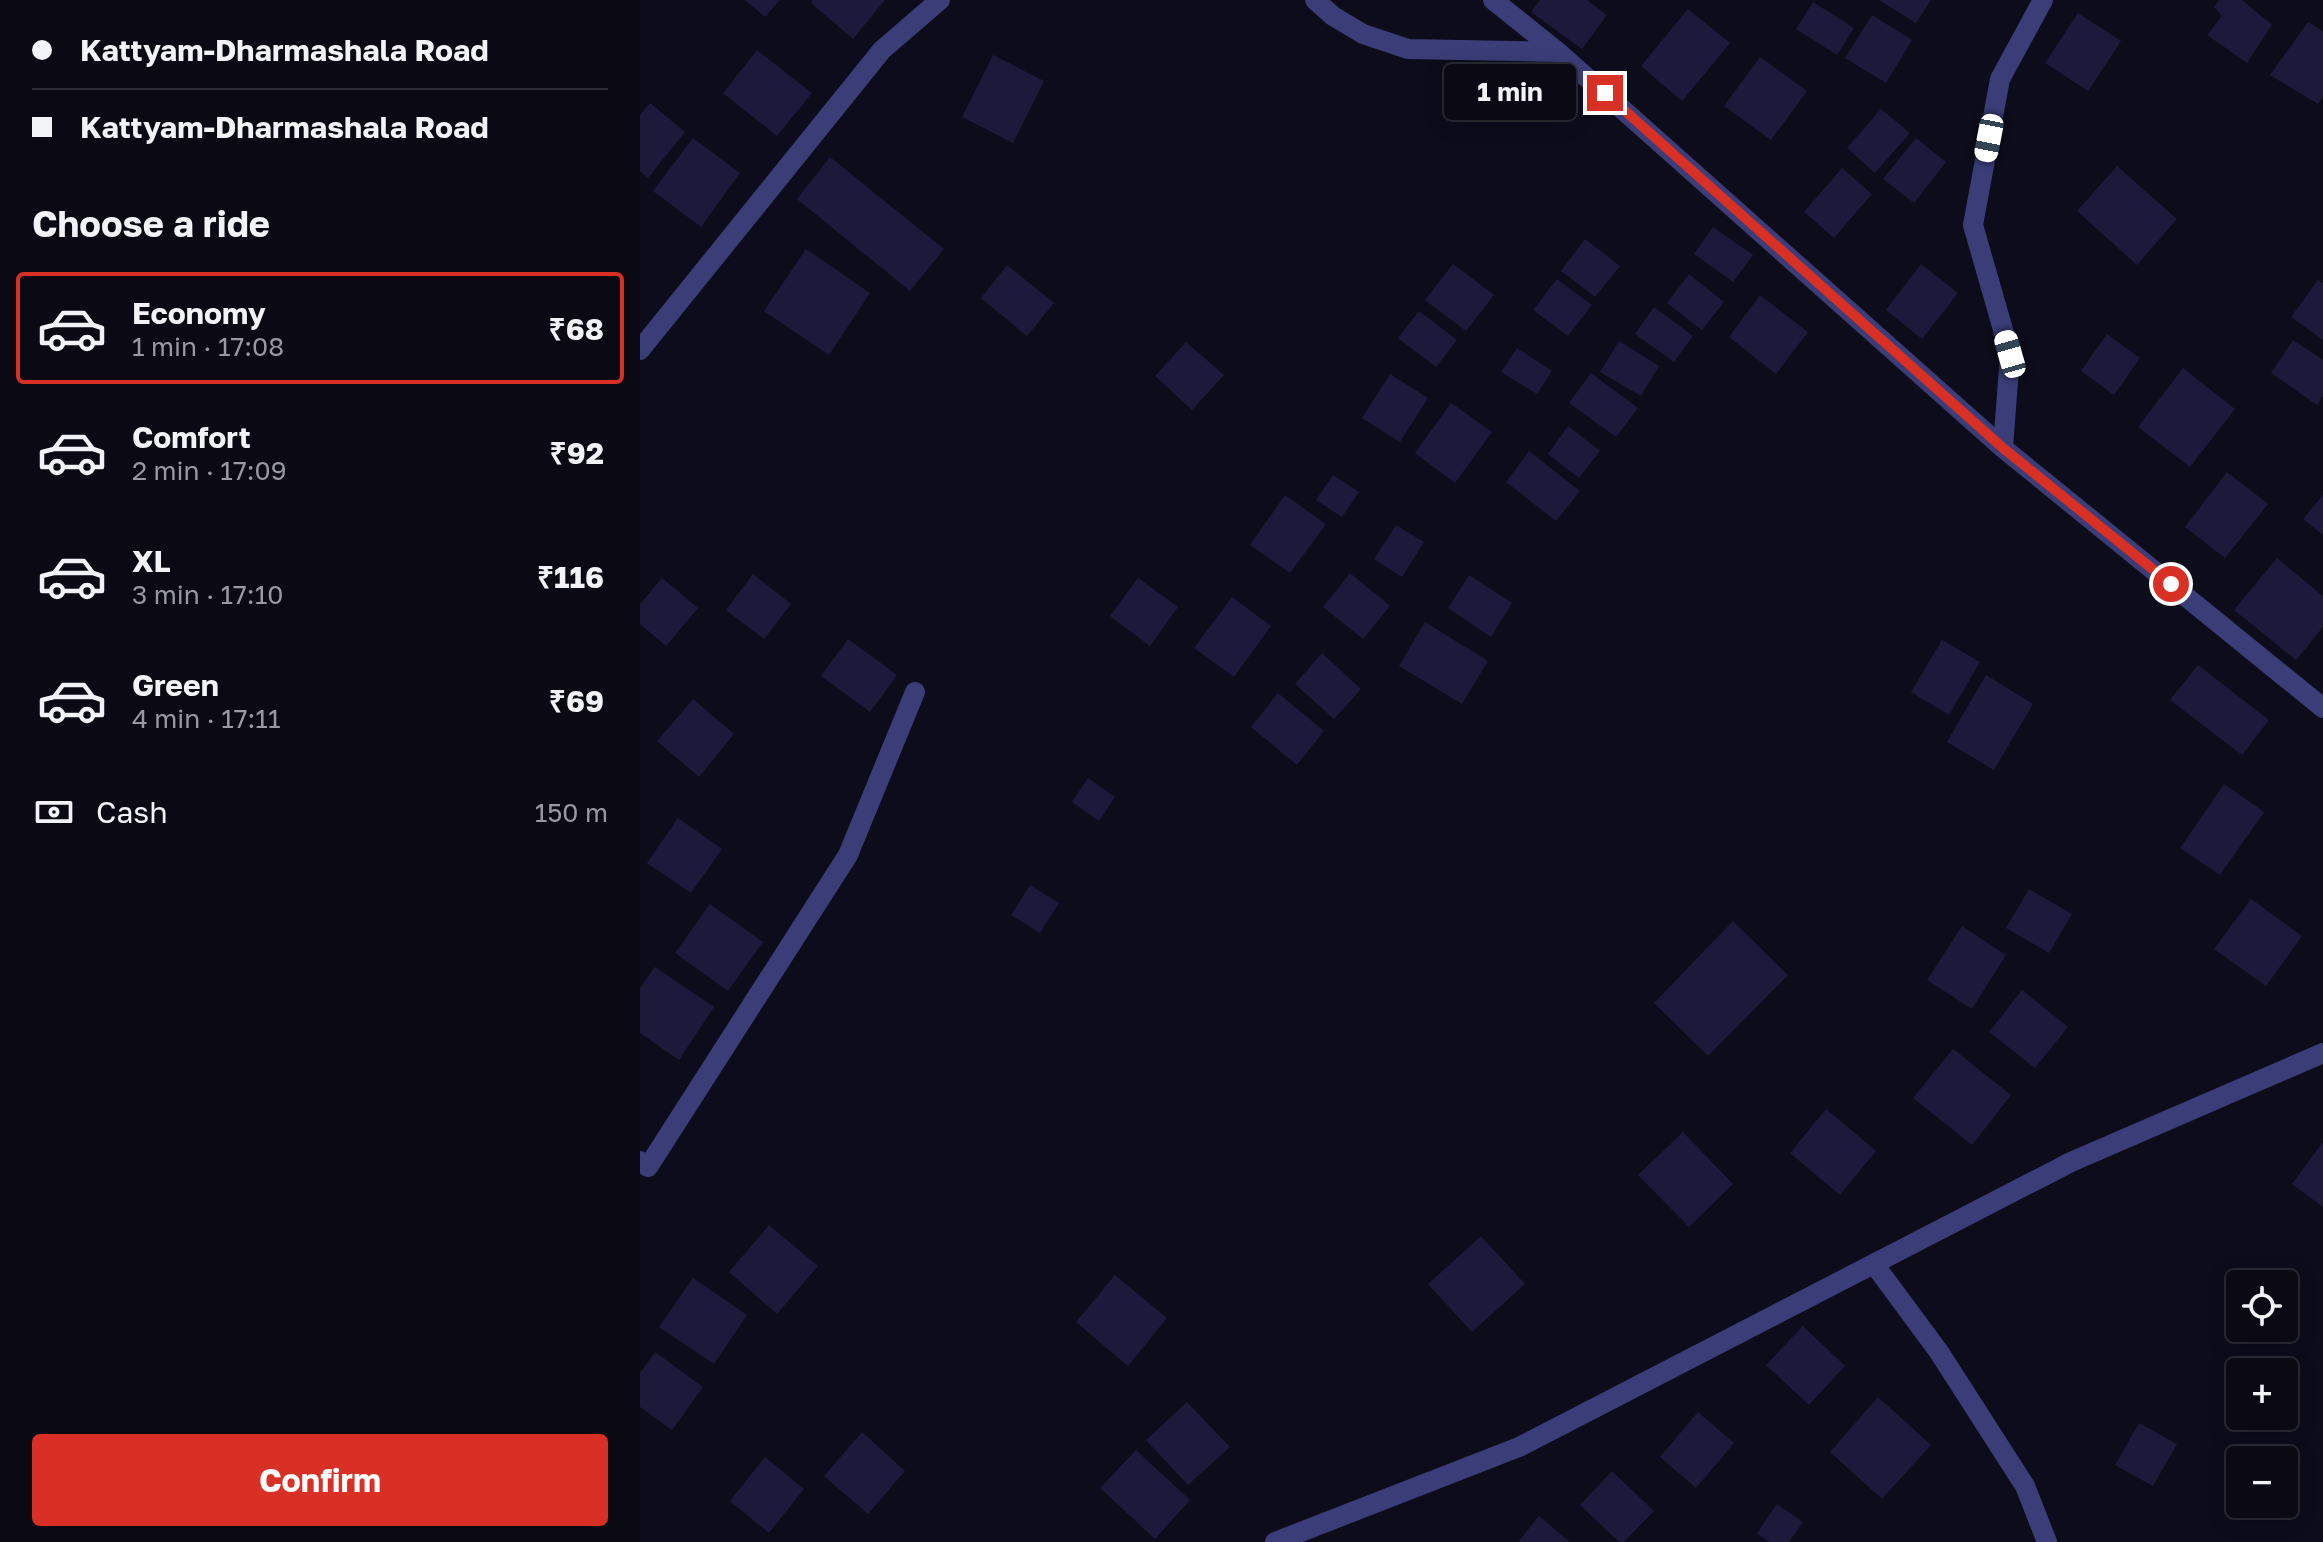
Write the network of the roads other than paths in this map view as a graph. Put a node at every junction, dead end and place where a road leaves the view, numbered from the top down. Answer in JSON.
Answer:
{"nodes":[{"id":1,"x":940,"y":0,"type":"edge"},
{"id":2,"x":1315,"y":0,"type":"edge"},
{"id":3,"x":1493,"y":0,"type":"edge"},
{"id":4,"x":2043,"y":0,"type":"edge"},
{"id":5,"x":1558,"y":52,"type":"junction"},
{"id":6,"x":640,"y":350,"type":"edge"},
{"id":7,"x":2003,"y":448,"type":"junction"},
{"id":8,"x":915,"y":692,"type":"dead end"},
{"id":9,"x":2323,"y":708,"type":"edge"},
{"id":10,"x":2323,"y":1053,"type":"edge"},
{"id":11,"x":640,"y":1161,"type":"edge"},
{"id":12,"x":1874,"y":1264,"type":"junction"},
{"id":13,"x":1275,"y":1542,"type":"edge"},
{"id":14,"x":2047,"y":1542,"type":"edge"}],
"edges":[{"from":1,"to":6,"type":"street"},
{"from":2,"to":5,"type":"street"},
{"from":3,"to":5,"type":"street"},
{"from":4,"to":7,"type":"street"},
{"from":5,"to":7,"type":"street"},
{"from":7,"to":9,"type":"street"},
{"from":8,"to":11,"type":"street"},
{"from":10,"to":12,"type":"street"},
{"from":12,"to":13,"type":"street"},
{"from":12,"to":14,"type":"street"}]}
